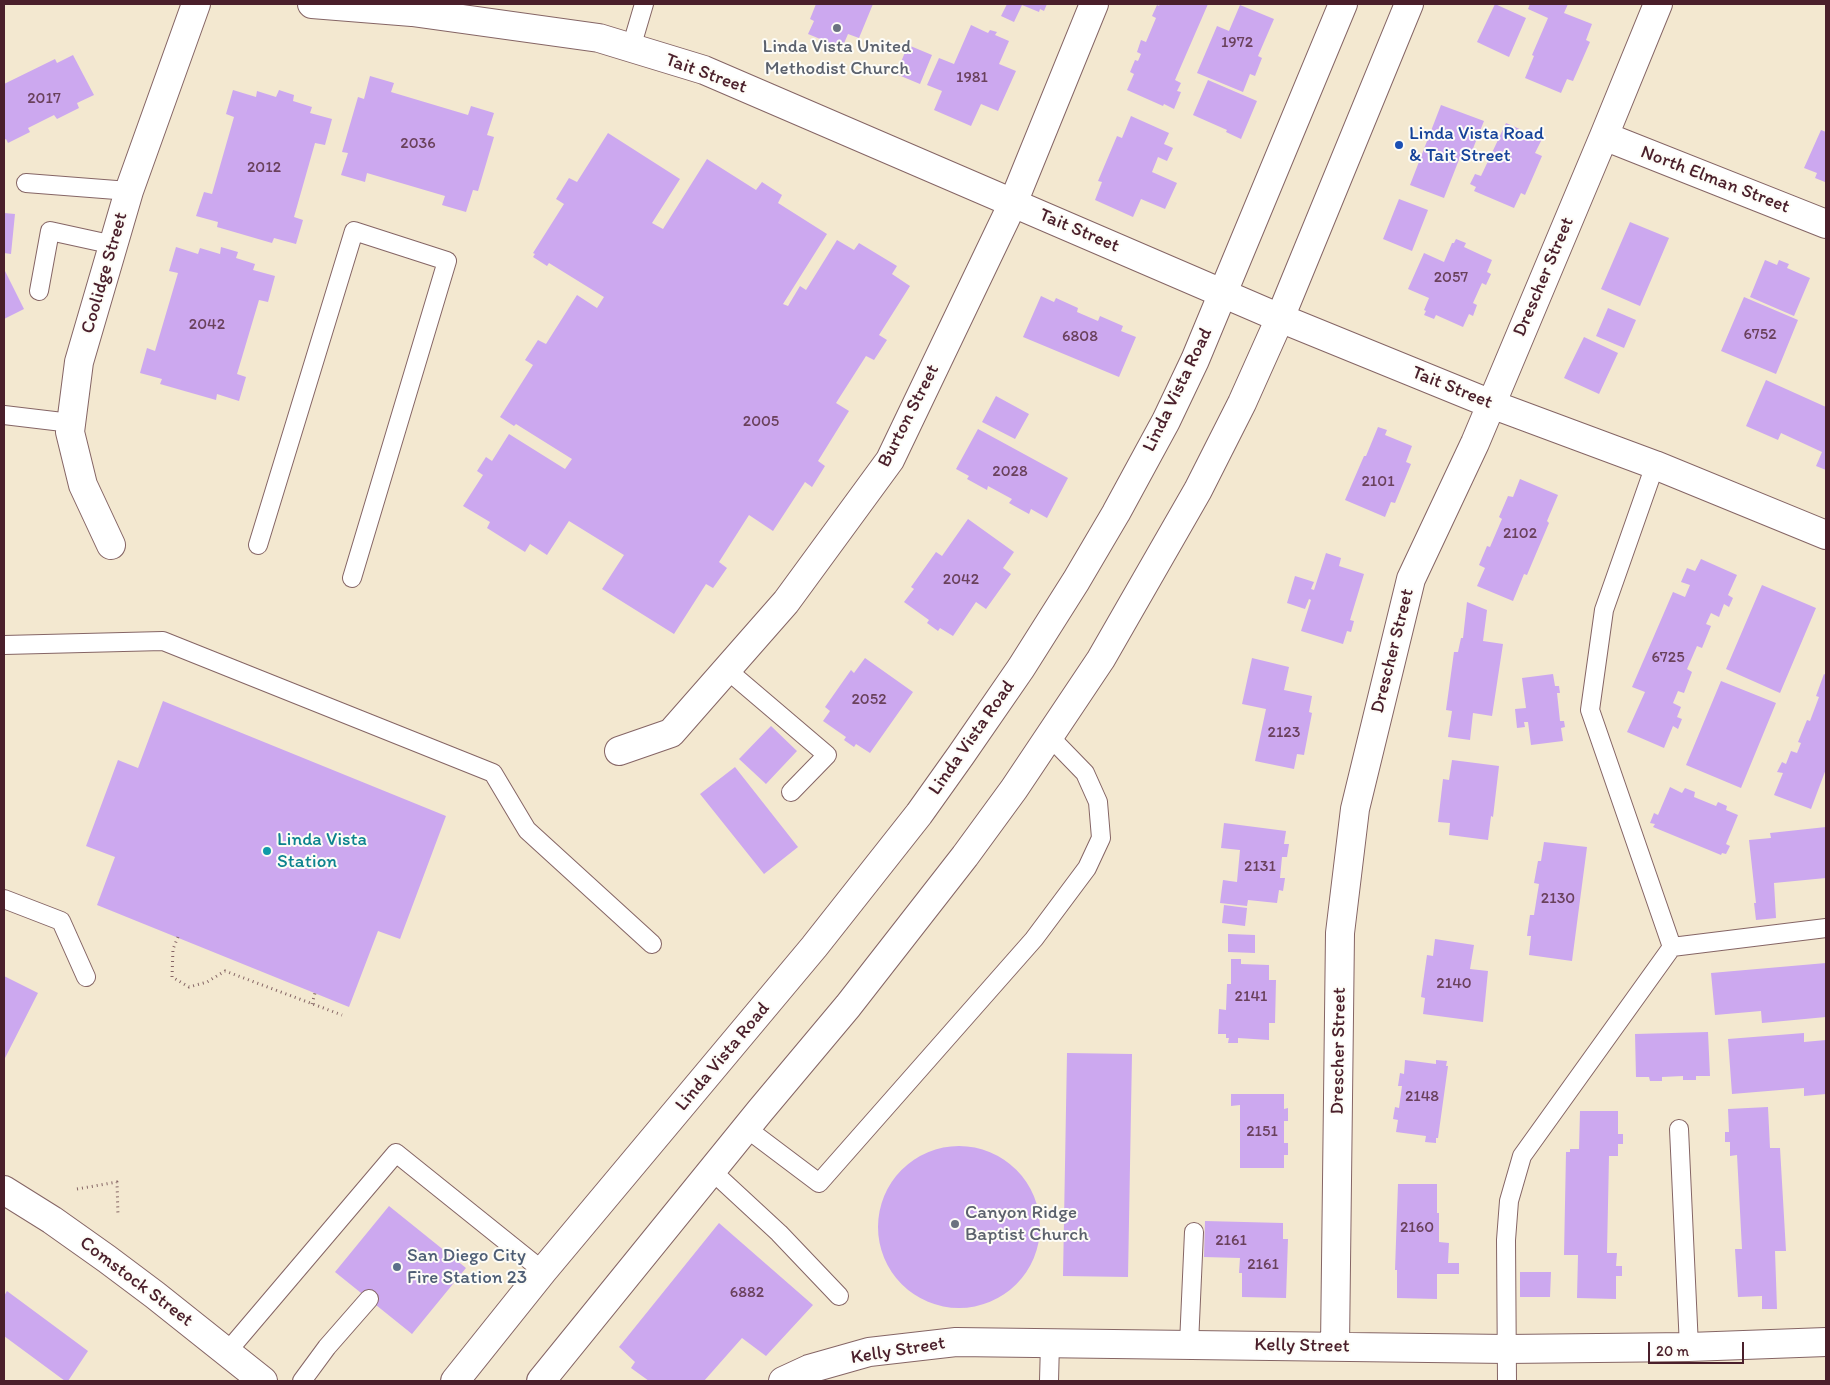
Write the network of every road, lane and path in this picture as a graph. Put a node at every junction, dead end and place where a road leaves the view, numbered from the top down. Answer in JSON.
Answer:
{"nodes":[{"id":1,"x":196,"y":4,"type":"edge"},
{"id":2,"x":312,"y":4,"type":"edge"},
{"id":3,"x":644,"y":4,"type":"edge"},
{"id":4,"x":1094,"y":4,"type":"edge"},
{"id":5,"x":1343,"y":4,"type":"edge"},
{"id":6,"x":1409,"y":4,"type":"edge"},
{"id":7,"x":1658,"y":4,"type":"edge"},
{"id":8,"x":631,"y":48,"type":"junction"},
{"id":9,"x":1604,"y":136,"type":"junction"},
{"id":10,"x":26,"y":183,"type":"dead end"},
{"id":11,"x":129,"y":191,"type":"junction"},
{"id":12,"x":1013,"y":203,"type":"junction"},
{"id":13,"x":1826,"y":224,"type":"edge"},
{"id":14,"x":114,"y":245,"type":"junction"},
{"id":15,"x":39,"y":291,"type":"dead end"},
{"id":16,"x":1224,"y":293,"type":"junction"},
{"id":17,"x":1280,"y":318,"type":"junction"},
{"id":18,"x":1491,"y":404,"type":"junction"},
{"id":19,"x":4,"y":415,"type":"edge"},
{"id":20,"x":72,"y":423,"type":"junction"},
{"id":21,"x":1656,"y":465,"type":"junction"},
{"id":22,"x":1826,"y":535,"type":"edge"},
{"id":23,"x":258,"y":545,"type":"dead end"},
{"id":24,"x":111,"y":546,"type":"dead end"},
{"id":25,"x":352,"y":578,"type":"dead end"},
{"id":26,"x":4,"y":645,"type":"edge"},
{"id":27,"x":726,"y":669,"type":"junction"},
{"id":28,"x":1050,"y":737,"type":"junction"},
{"id":29,"x":620,"y":751,"type":"dead end"},
{"id":30,"x":791,"y":792,"type":"dead end"},
{"id":31,"x":4,"y":899,"type":"edge"},
{"id":32,"x":1826,"y":928,"type":"edge"},
{"id":33,"x":178,"y":937,"type":"dead end"},
{"id":34,"x":652,"y":944,"type":"dead end"},
{"id":35,"x":1672,"y":947,"type":"junction"},
{"id":36,"x":86,"y":977,"type":"dead end"},
{"id":37,"x":315,"y":993,"type":"dead end"},
{"id":38,"x":312,"y":1004,"type":"junction"},
{"id":39,"x":342,"y":1015,"type":"dead end"},
{"id":40,"x":746,"y":1128,"type":"junction"},
{"id":41,"x":1680,"y":1129,"type":"dead end"},
{"id":42,"x":712,"y":1170,"type":"junction"},
{"id":43,"x":78,"y":1189,"type":"dead end"},
{"id":44,"x":4,"y":1190,"type":"edge"},
{"id":45,"x":118,"y":1216,"type":"dead end"},
{"id":46,"x":1194,"y":1232,"type":"dead end"},
{"id":47,"x":543,"y":1271,"type":"junction"},
{"id":48,"x":839,"y":1296,"type":"dead end"},
{"id":49,"x":369,"y":1299,"type":"dead end"},
{"id":50,"x":1826,"y":1342,"type":"edge"},
{"id":51,"x":1050,"y":1343,"type":"junction"},
{"id":52,"x":1189,"y":1344,"type":"junction"},
{"id":53,"x":1335,"y":1346,"type":"junction"},
{"id":54,"x":1689,"y":1348,"type":"junction"},
{"id":55,"x":1507,"y":1349,"type":"junction"},
{"id":56,"x":227,"y":1352,"type":"junction"},
{"id":57,"x":263,"y":1381,"type":"edge"},
{"id":58,"x":302,"y":1381,"type":"edge"},
{"id":59,"x":456,"y":1381,"type":"edge"},
{"id":60,"x":541,"y":1381,"type":"edge"},
{"id":61,"x":783,"y":1381,"type":"edge"},
{"id":62,"x":1050,"y":1381,"type":"edge"},
{"id":63,"x":1507,"y":1381,"type":"edge"}],
"edges":[{"from":1,"to":11,"type":"street","name":"Coolidge Street"},
{"from":2,"to":8,"type":"street","name":"Tait Street"},
{"from":3,"to":8,"type":"lane"},
{"from":4,"to":12,"type":"street","name":"Burton Street"},
{"from":5,"to":16,"type":"street","name":"Linda Vista Road"},
{"from":6,"to":17,"type":"street"},
{"from":7,"to":9,"type":"street","name":"Drescher Street"},
{"from":8,"to":12,"type":"street","name":"Tait Street"},
{"from":9,"to":13,"type":"street","name":"North Elman Street"},
{"from":9,"to":18,"type":"street","name":"Drescher Street"},
{"from":10,"to":11,"type":"lane"},
{"from":11,"to":14,"type":"street","name":"Coolidge Street"},
{"from":12,"to":16,"type":"street","name":"Tait Street"},
{"from":12,"to":27,"type":"street","name":"Burton Street"},
{"from":14,"to":15,"type":"lane"},
{"from":14,"to":20,"type":"street","name":"Coolidge Street"},
{"from":16,"to":17,"type":"street","name":"Tait Street"},
{"from":16,"to":47,"type":"street","name":"Linda Vista Road"},
{"from":17,"to":18,"type":"street","name":"Tait Street"},
{"from":17,"to":28,"type":"street"},
{"from":18,"to":21,"type":"street","name":"Tait Street"},
{"from":18,"to":53,"type":"street","name":"Drescher Street"},
{"from":19,"to":20,"type":"lane"},
{"from":20,"to":24,"type":"street","name":"Coolidge Street"},
{"from":21,"to":22,"type":"street","name":"Tait Street"},
{"from":21,"to":35,"type":"lane"},
{"from":23,"to":25,"type":"lane"},
{"from":26,"to":34,"type":"lane"},
{"from":27,"to":29,"type":"street","name":"Burton Street"},
{"from":27,"to":30,"type":"lane"},
{"from":28,"to":40,"type":"street"},
{"from":28,"to":40,"type":"lane"},
{"from":31,"to":36,"type":"lane"},
{"from":32,"to":35,"type":"lane"},
{"from":33,"to":38,"type":"path"},
{"from":35,"to":55,"type":"lane"},
{"from":37,"to":38,"type":"path"},
{"from":38,"to":39,"type":"path"},
{"from":40,"to":42,"type":"street"},
{"from":41,"to":54,"type":"lane"},
{"from":42,"to":48,"type":"lane"},
{"from":42,"to":60,"type":"street"},
{"from":43,"to":45,"type":"path"},
{"from":44,"to":56,"type":"street","name":"Comstock Street"},
{"from":46,"to":52,"type":"lane"},
{"from":47,"to":56,"type":"lane"},
{"from":47,"to":59,"type":"street","name":"Linda Vista Road"},
{"from":49,"to":58,"type":"lane"},
{"from":50,"to":54,"type":"street","name":"Kelly Street"},
{"from":51,"to":52,"type":"street","name":"Kelly Street"},
{"from":51,"to":61,"type":"street","name":"Kelly Street"},
{"from":51,"to":62,"type":"lane"},
{"from":52,"to":53,"type":"street","name":"Kelly Street"},
{"from":53,"to":55,"type":"street","name":"Kelly Street"},
{"from":54,"to":55,"type":"street","name":"Kelly Street"},
{"from":55,"to":63,"type":"lane"},
{"from":56,"to":57,"type":"street","name":"Comstock Street"}]}
